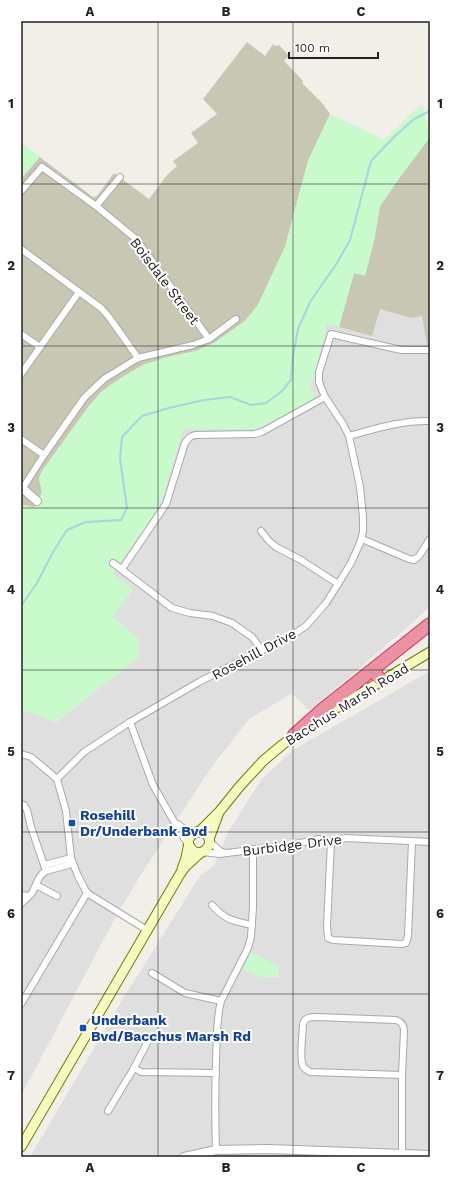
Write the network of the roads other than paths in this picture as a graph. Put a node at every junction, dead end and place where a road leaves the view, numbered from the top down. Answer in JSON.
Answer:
{"nodes":[{"id":1,"x":120,"y":177,"type":"dead end"},
{"id":2,"x":21,"y":190,"type":"edge"},
{"id":3,"x":96,"y":206,"type":"junction"},
{"id":4,"x":21,"y":249,"type":"edge"},
{"id":5,"x":79,"y":292,"type":"junction"},
{"id":6,"x":236,"y":319,"type":"dead end"},
{"id":7,"x":21,"y":334,"type":"edge"},
{"id":8,"x":209,"y":339,"type":"junction"},
{"id":9,"x":40,"y":347,"type":"junction"},
{"id":10,"x":428,"y":350,"type":"dead end"},
{"id":11,"x":138,"y":358,"type":"junction"},
{"id":12,"x":21,"y":374,"type":"edge"},
{"id":13,"x":325,"y":397,"type":"junction"},
{"id":14,"x":430,"y":421,"type":"edge"},
{"id":15,"x":348,"y":436,"type":"junction"},
{"id":16,"x":21,"y":439,"type":"edge"},
{"id":17,"x":44,"y":455,"type":"junction"},
{"id":18,"x":22,"y":489,"type":"edge"},
{"id":19,"x":37,"y":500,"type":"dead end"},
{"id":20,"x":261,"y":531,"type":"dead end"},
{"id":21,"x":362,"y":538,"type":"junction"},
{"id":22,"x":430,"y":539,"type":"edge"},
{"id":23,"x":113,"y":562,"type":"dead end"},
{"id":24,"x":122,"y":569,"type":"junction"},
{"id":25,"x":338,"y":584,"type":"junction"},
{"id":26,"x":430,"y":624,"type":"edge"},
{"id":27,"x":262,"y":650,"type":"junction"},
{"id":28,"x":430,"y":652,"type":"edge"},
{"id":29,"x":376,"y":667,"type":"junction"},
{"id":30,"x":383,"y":680,"type":"junction"},
{"id":31,"x":130,"y":722,"type":"junction"},
{"id":32,"x":294,"y":736,"type":"junction"},
{"id":33,"x":21,"y":754,"type":"edge"},
{"id":34,"x":57,"y":779,"type":"junction"},
{"id":35,"x":21,"y":804,"type":"edge"},
{"id":36,"x":219,"y":812,"type":"junction"},
{"id":37,"x":175,"y":821,"type":"junction"},
{"id":38,"x":197,"y":832,"type":"junction"},
{"id":39,"x":209,"y":840,"type":"junction"},
{"id":40,"x":331,"y":842,"type":"junction"},
{"id":41,"x":412,"y":842,"type":"junction"},
{"id":42,"x":430,"y":842,"type":"edge"},
{"id":43,"x":189,"y":844,"type":"junction"},
{"id":44,"x":253,"y":849,"type":"junction"},
{"id":45,"x":202,"y":853,"type":"junction"},
{"id":46,"x":225,"y":853,"type":"junction"},
{"id":47,"x":71,"y":861,"type":"junction"},
{"id":48,"x":45,"y":868,"type":"junction"},
{"id":49,"x":180,"y":874,"type":"junction"},
{"id":50,"x":36,"y":885,"type":"junction"},
{"id":51,"x":87,"y":893,"type":"junction"},
{"id":52,"x":21,"y":895,"type":"edge"},
{"id":53,"x":29,"y":896,"type":"junction"},
{"id":54,"x":57,"y":896,"type":"dead end"},
{"id":55,"x":21,"y":904,"type":"edge"},
{"id":56,"x":212,"y":905,"type":"dead end"},
{"id":57,"x":252,"y":926,"type":"junction"},
{"id":58,"x":147,"y":930,"type":"junction"},
{"id":59,"x":152,"y":972,"type":"dead end"},
{"id":60,"x":221,"y":1001,"type":"junction"},
{"id":61,"x":21,"y":1004,"type":"edge"},
{"id":62,"x":148,"y":1041,"type":"dead end"},
{"id":63,"x":134,"y":1068,"type":"junction"},
{"id":64,"x":216,"y":1073,"type":"junction"},
{"id":65,"x":402,"y":1075,"type":"junction"},
{"id":66,"x":108,"y":1111,"type":"dead end"},
{"id":67,"x":35,"y":1124,"type":"junction"},
{"id":68,"x":21,"y":1147,"type":"edge"},
{"id":69,"x":216,"y":1150,"type":"junction"},
{"id":70,"x":297,"y":1153,"type":"edge"},
{"id":71,"x":402,"y":1153,"type":"junction"},
{"id":72,"x":21,"y":1154,"type":"edge"},
{"id":73,"x":430,"y":1155,"type":"edge"},
{"id":74,"x":184,"y":1157,"type":"edge"}],
"edges":[{"from":1,"to":3,"type":"street"},
{"from":2,"to":3,"type":"street","name":"Boisdale Street"},
{"from":3,"to":8,"type":"street","name":"Boisdale Street"},
{"from":4,"to":5,"type":"street"},
{"from":5,"to":9,"type":"street"},
{"from":5,"to":11,"type":"street"},
{"from":6,"to":8,"type":"street"},
{"from":7,"to":9,"type":"street"},
{"from":8,"to":11,"type":"street"},
{"from":9,"to":12,"type":"street"},
{"from":10,"to":13,"type":"street","name":"Rosehill Drive"},
{"from":11,"to":17,"type":"street"},
{"from":13,"to":15,"type":"street","name":"Rosehill Drive"},
{"from":13,"to":24,"type":"street"},
{"from":14,"to":15,"type":"street"},
{"from":15,"to":21,"type":"street","name":"Rosehill Drive"},
{"from":16,"to":17,"type":"street"},
{"from":17,"to":18,"type":"street"},
{"from":18,"to":19,"type":"street"},
{"from":20,"to":25,"type":"street"},
{"from":21,"to":22,"type":"street"},
{"from":21,"to":25,"type":"street","name":"Rosehill Drive"},
{"from":23,"to":24,"type":"street"},
{"from":24,"to":27,"type":"street"},
{"from":25,"to":27,"type":"street","name":"Rosehill Drive"},
{"from":26,"to":29,"type":"highway"},
{"from":27,"to":31,"type":"street","name":"Rosehill Drive"},
{"from":28,"to":30,"type":"main road","name":"Bacchus Marsh Road"},
{"from":29,"to":30,"type":"highway"},
{"from":29,"to":32,"type":"highway"},
{"from":30,"to":32,"type":"main road","name":"Bacchus Marsh Road"},
{"from":31,"to":34,"type":"street","name":"Rosehill Drive"},
{"from":31,"to":37,"type":"street"},
{"from":32,"to":36,"type":"main road","name":"Bacchus Marsh Road"},
{"from":33,"to":34,"type":"street"},
{"from":34,"to":47,"type":"street"},
{"from":35,"to":48,"type":"street"},
{"from":36,"to":38,"type":"main road","name":"Bacchus Marsh Road"},
{"from":36,"to":39,"type":"main road","name":"Bacchus Marsh Road"},
{"from":37,"to":38,"type":"street"},
{"from":37,"to":43,"type":"street"},
{"from":38,"to":39,"type":"main road"},
{"from":38,"to":43,"type":"main road"},
{"from":39,"to":45,"type":"main road"},
{"from":39,"to":46,"type":"street","name":"Burbidge Drive"},
{"from":40,"to":41,"type":"street","name":"Burbidge Drive"},
{"from":40,"to":41,"type":"street"},
{"from":40,"to":44,"type":"street","name":"Burbidge Drive"},
{"from":41,"to":42,"type":"street","name":"Burbidge Drive"},
{"from":43,"to":45,"type":"main road"},
{"from":43,"to":49,"type":"main road"},
{"from":44,"to":46,"type":"street","name":"Burbidge Drive"},
{"from":44,"to":57,"type":"street"},
{"from":45,"to":46,"type":"street","name":"Burbidge Drive"},
{"from":45,"to":49,"type":"main road"},
{"from":47,"to":48,"type":"street"},
{"from":47,"to":51,"type":"street"},
{"from":48,"to":50,"type":"street"},
{"from":49,"to":58,"type":"main road"},
{"from":50,"to":53,"type":"street"},
{"from":50,"to":54,"type":"street"},
{"from":51,"to":58,"type":"street"},
{"from":51,"to":61,"type":"street"},
{"from":52,"to":53,"type":"street"},
{"from":53,"to":55,"type":"street"},
{"from":56,"to":57,"type":"street"},
{"from":57,"to":60,"type":"street"},
{"from":58,"to":67,"type":"main road"},
{"from":59,"to":60,"type":"street"},
{"from":60,"to":64,"type":"street"},
{"from":62,"to":63,"type":"street"},
{"from":63,"to":64,"type":"street"},
{"from":63,"to":66,"type":"street"},
{"from":64,"to":69,"type":"street"},
{"from":65,"to":65,"type":"street"},
{"from":65,"to":71,"type":"street"},
{"from":67,"to":68,"type":"main road"},
{"from":67,"to":72,"type":"main road"},
{"from":69,"to":70,"type":"street"},
{"from":69,"to":74,"type":"street"},
{"from":70,"to":71,"type":"street"},
{"from":71,"to":73,"type":"street"}]}
